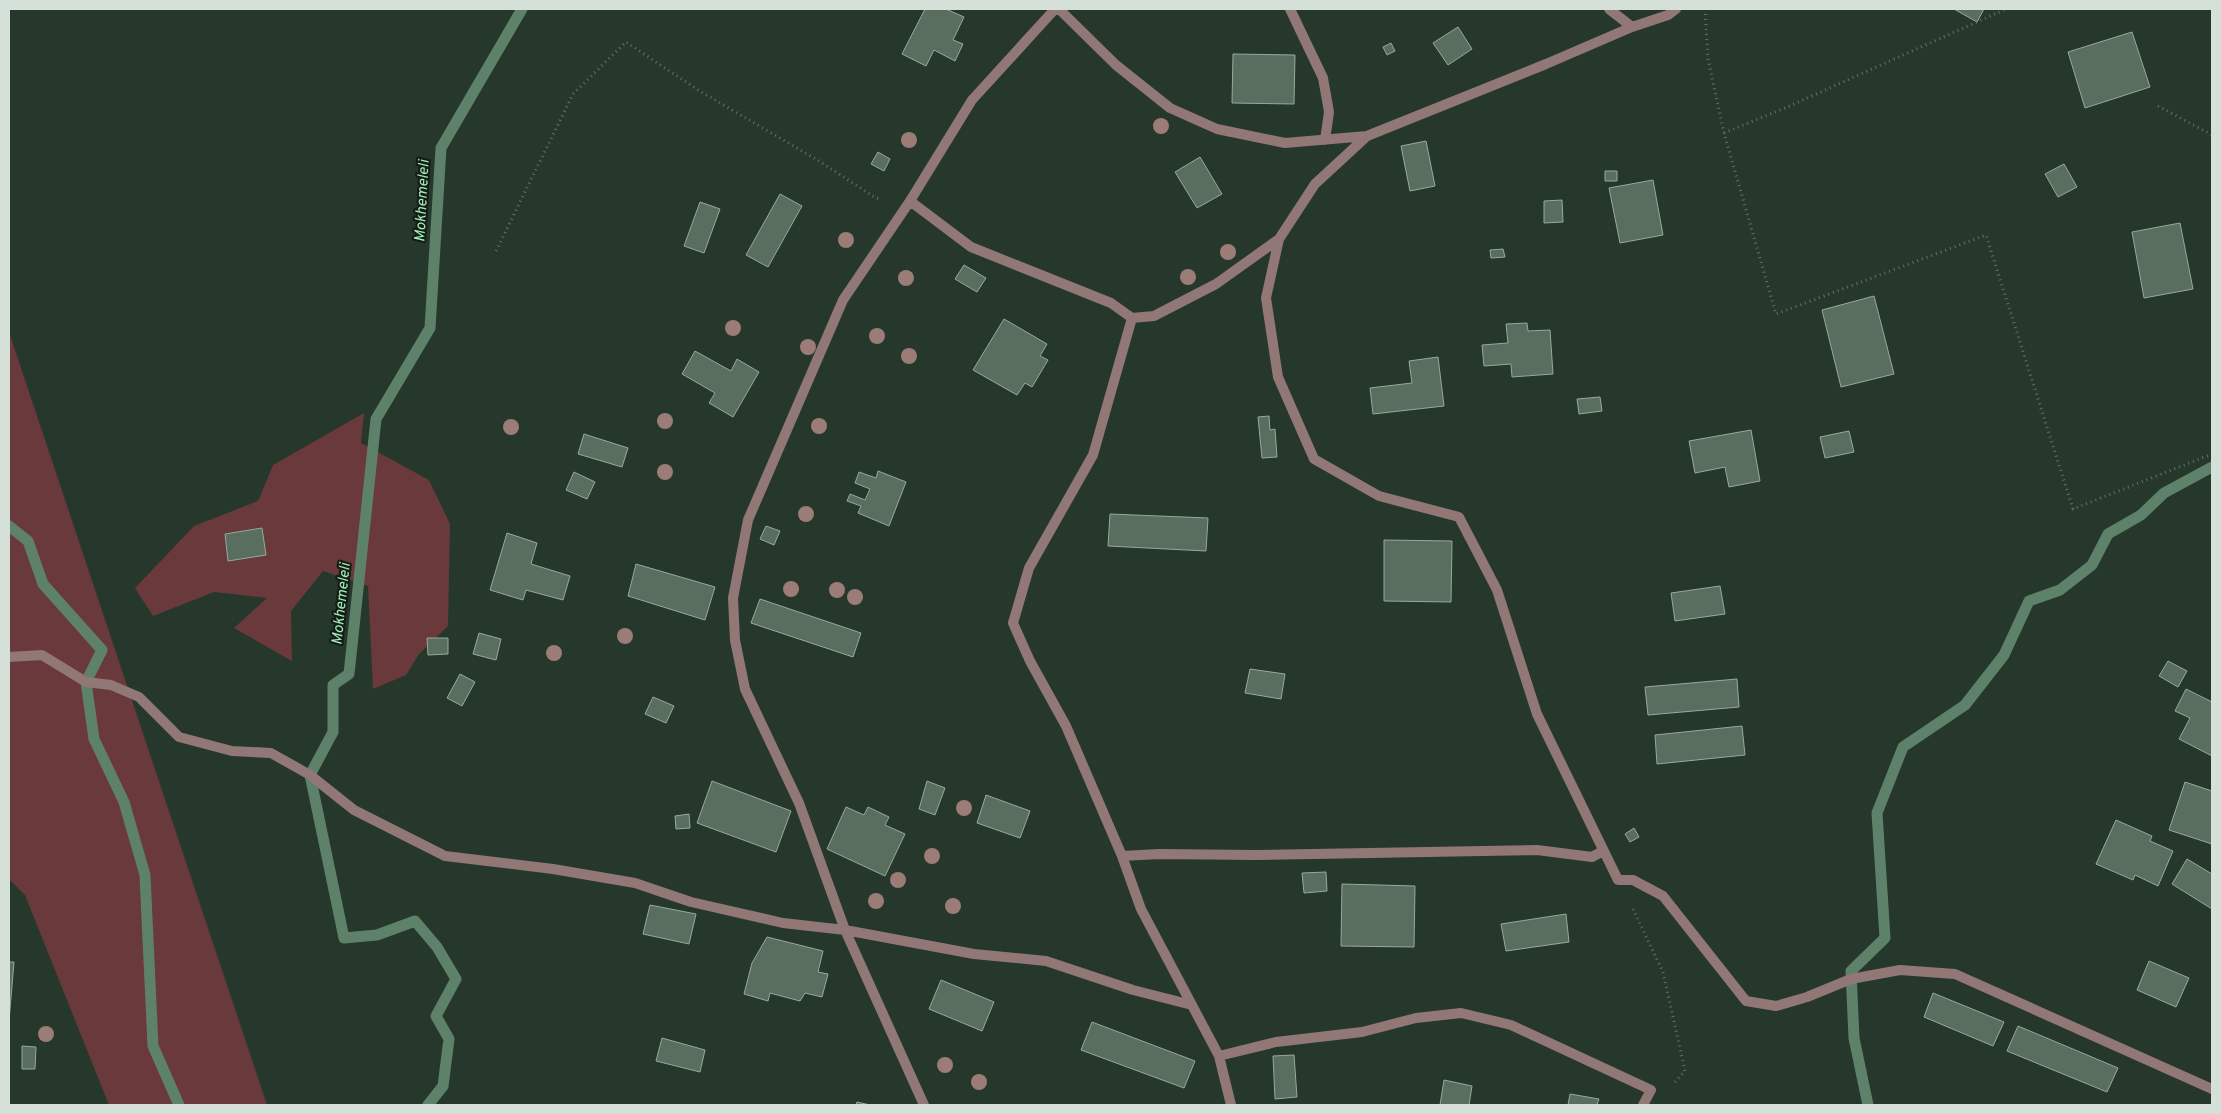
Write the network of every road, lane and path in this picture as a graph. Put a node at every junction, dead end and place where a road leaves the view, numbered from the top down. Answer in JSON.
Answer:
{"nodes":[{"id":1,"x":1055,"y":9,"type":"edge"},
{"id":2,"x":1060,"y":9,"type":"edge"},
{"id":3,"x":1290,"y":9,"type":"edge"},
{"id":4,"x":1610,"y":9,"type":"edge"},
{"id":5,"x":1676,"y":9,"type":"edge"},
{"id":6,"x":1705,"y":9,"type":"edge"},
{"id":7,"x":2006,"y":9,"type":"edge"},
{"id":8,"x":1632,"y":27,"type":"junction"},
{"id":9,"x":2158,"y":106,"type":"dead end"},
{"id":10,"x":1724,"y":133,"type":"junction"},
{"id":11,"x":2212,"y":135,"type":"edge"},
{"id":12,"x":1367,"y":136,"type":"junction"},
{"id":13,"x":1325,"y":140,"type":"junction"},
{"id":14,"x":910,"y":201,"type":"junction"},
{"id":15,"x":1279,"y":239,"type":"junction"},
{"id":16,"x":496,"y":251,"type":"dead end"},
{"id":17,"x":1132,"y":318,"type":"junction"},
{"id":18,"x":2212,"y":454,"type":"edge"},
{"id":19,"x":9,"y":658,"type":"edge"},
{"id":20,"x":1603,"y":851,"type":"junction"},
{"id":21,"x":1122,"y":856,"type":"junction"},
{"id":22,"x":1618,"y":880,"type":"junction"},
{"id":23,"x":845,"y":930,"type":"junction"},
{"id":24,"x":1192,"y":1004,"type":"junction"},
{"id":25,"x":1219,"y":1056,"type":"junction"},
{"id":26,"x":2212,"y":1089,"type":"edge"},
{"id":27,"x":1651,"y":1090,"type":"junction"},
{"id":28,"x":924,"y":1105,"type":"edge"},
{"id":29,"x":1231,"y":1105,"type":"edge"},
{"id":30,"x":1643,"y":1105,"type":"edge"}],
"edges":[{"from":1,"to":14,"type":"street"},
{"from":2,"to":13,"type":"street"},
{"from":3,"to":13,"type":"street"},
{"from":4,"to":8,"type":"street"},
{"from":5,"to":8,"type":"street"},
{"from":6,"to":10,"type":"path"},
{"from":7,"to":10,"type":"path"},
{"from":8,"to":12,"type":"street"},
{"from":9,"to":11,"type":"path"},
{"from":10,"to":18,"type":"path"},
{"from":12,"to":13,"type":"street"},
{"from":12,"to":15,"type":"street"},
{"from":14,"to":16,"type":"path"},
{"from":14,"to":17,"type":"street"},
{"from":14,"to":23,"type":"street"},
{"from":15,"to":17,"type":"street"},
{"from":15,"to":20,"type":"street"},
{"from":17,"to":21,"type":"street"},
{"from":19,"to":23,"type":"street"},
{"from":20,"to":21,"type":"street"},
{"from":20,"to":22,"type":"street"},
{"from":21,"to":24,"type":"street"},
{"from":22,"to":26,"type":"street"},
{"from":22,"to":27,"type":"path"},
{"from":23,"to":24,"type":"street"},
{"from":23,"to":28,"type":"street"},
{"from":24,"to":25,"type":"street"},
{"from":25,"to":27,"type":"street"},
{"from":25,"to":29,"type":"street"},
{"from":27,"to":30,"type":"street"}]}
